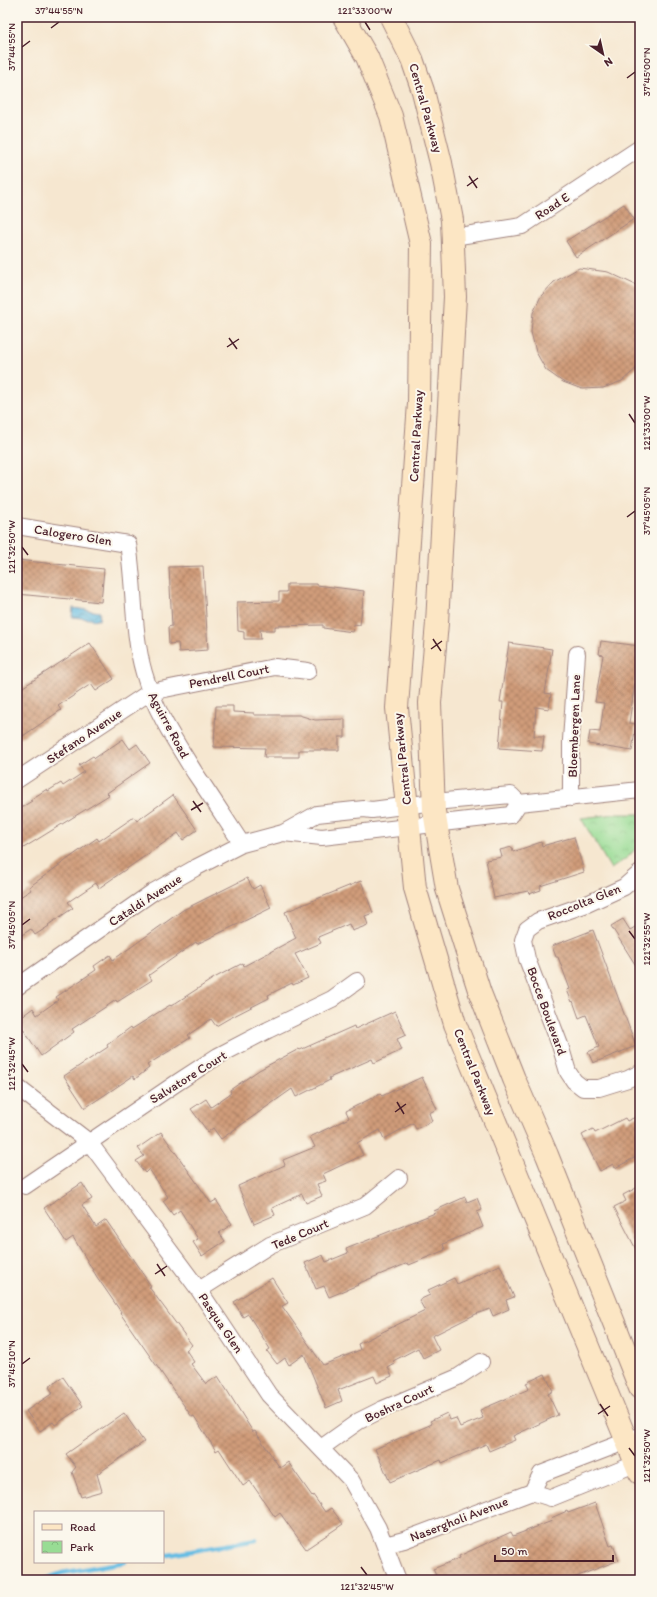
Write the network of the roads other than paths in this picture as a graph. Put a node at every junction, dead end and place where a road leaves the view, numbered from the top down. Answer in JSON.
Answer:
{"nodes":[{"id":1,"x":344,"y":17,"type":"edge"},
{"id":2,"x":391,"y":17,"type":"edge"},
{"id":3,"x":640,"y":148,"type":"edge"},
{"id":4,"x":453,"y":237,"type":"junction"},
{"id":5,"x":17,"y":526,"type":"edge"},
{"id":6,"x":128,"y":544,"type":"joint"},
{"id":7,"x":577,"y":654,"type":"dead end"},
{"id":8,"x":308,"y":671,"type":"dead end"},
{"id":9,"x":150,"y":692,"type":"junction"},
{"id":10,"x":17,"y":780,"type":"edge"},
{"id":11,"x":640,"y":790,"type":"edge"},
{"id":12,"x":571,"y":798,"type":"junction"},
{"id":13,"x":519,"y":803,"type":"junction"},
{"id":14,"x":418,"y":804,"type":"junction"},
{"id":15,"x":421,"y":826,"type":"junction"},
{"id":16,"x":283,"y":832,"type":"junction"},
{"id":17,"x":242,"y":844,"type":"junction"},
{"id":18,"x":640,"y":873,"type":"edge"},
{"id":19,"x":527,"y":929,"type":"joint"},
{"id":20,"x":357,"y":981,"type":"dead end"},
{"id":21,"x":17,"y":987,"type":"edge"},
{"id":22,"x":640,"y":1073,"type":"edge"},
{"id":23,"x":17,"y":1087,"type":"edge"},
{"id":24,"x":89,"y":1142,"type":"junction"},
{"id":25,"x":399,"y":1178,"type":"dead end"},
{"id":26,"x":25,"y":1186,"type":"dead end"},
{"id":27,"x":200,"y":1290,"type":"junction"},
{"id":28,"x":481,"y":1362,"type":"dead end"},
{"id":29,"x":640,"y":1388,"type":"edge"},
{"id":30,"x":633,"y":1438,"type":"edge"},
{"id":31,"x":321,"y":1448,"type":"junction"},
{"id":32,"x":639,"y":1466,"type":"edge"},
{"id":33,"x":532,"y":1492,"type":"junction"},
{"id":34,"x":385,"y":1545,"type":"junction"},
{"id":35,"x":398,"y":1580,"type":"edge"}],
"edges":[{"from":1,"to":14,"type":"main road","name":"Central Parkway"},
{"from":2,"to":4,"type":"main road","name":"Central Parkway"},
{"from":3,"to":4,"type":"street","name":"Road E"},
{"from":4,"to":14,"type":"main road","name":"Central Parkway"},
{"from":5,"to":6,"type":"street","name":"Calogero Glen"},
{"from":6,"to":9,"type":"street","name":"Aguirre Road"},
{"from":7,"to":12,"type":"street","name":"Bloembergen Lane"},
{"from":8,"to":9,"type":"street","name":"Pendrell Court"},
{"from":9,"to":10,"type":"street","name":"Stefano Avenue"},
{"from":9,"to":17,"type":"street","name":"Aguirre Road"},
{"from":11,"to":12,"type":"street"},
{"from":12,"to":13,"type":"street"},
{"from":13,"to":14,"type":"street","name":"Cataldi Avenue"},
{"from":13,"to":15,"type":"street","name":"Cataldi Avenue"},
{"from":14,"to":15,"type":"main road","name":"Central Parkway"},
{"from":14,"to":16,"type":"street","name":"Cataldi Avenue"},
{"from":15,"to":16,"type":"street","name":"Cataldi Avenue"},
{"from":15,"to":29,"type":"main road","name":"Central Parkway"},
{"from":15,"to":30,"type":"main road","name":"Central Parkway"},
{"from":16,"to":17,"type":"street","name":"Cataldi Avenue"},
{"from":17,"to":21,"type":"street","name":"Cataldi Avenue"},
{"from":18,"to":19,"type":"street","name":"Roccolta Glen"},
{"from":19,"to":22,"type":"street","name":"Bocce Boulevard"},
{"from":20,"to":24,"type":"street","name":"Salvatore Court"},
{"from":23,"to":24,"type":"street","name":"Pasqua Glen"},
{"from":24,"to":26,"type":"street","name":"Salvatore Court"},
{"from":24,"to":27,"type":"street","name":"Pasqua Glen"},
{"from":25,"to":27,"type":"street","name":"Tede Court"},
{"from":27,"to":31,"type":"street","name":"Pasqua Glen"},
{"from":28,"to":31,"type":"street","name":"Boshra Court"},
{"from":30,"to":32,"type":"main road","name":"Central Parkway"},
{"from":30,"to":33,"type":"street"},
{"from":31,"to":34,"type":"street","name":"Pasqua Glen"},
{"from":32,"to":33,"type":"street"},
{"from":33,"to":34,"type":"street","name":"Nasergholi Avenue"},
{"from":34,"to":35,"type":"street","name":"Pasqua Glen"}]}
